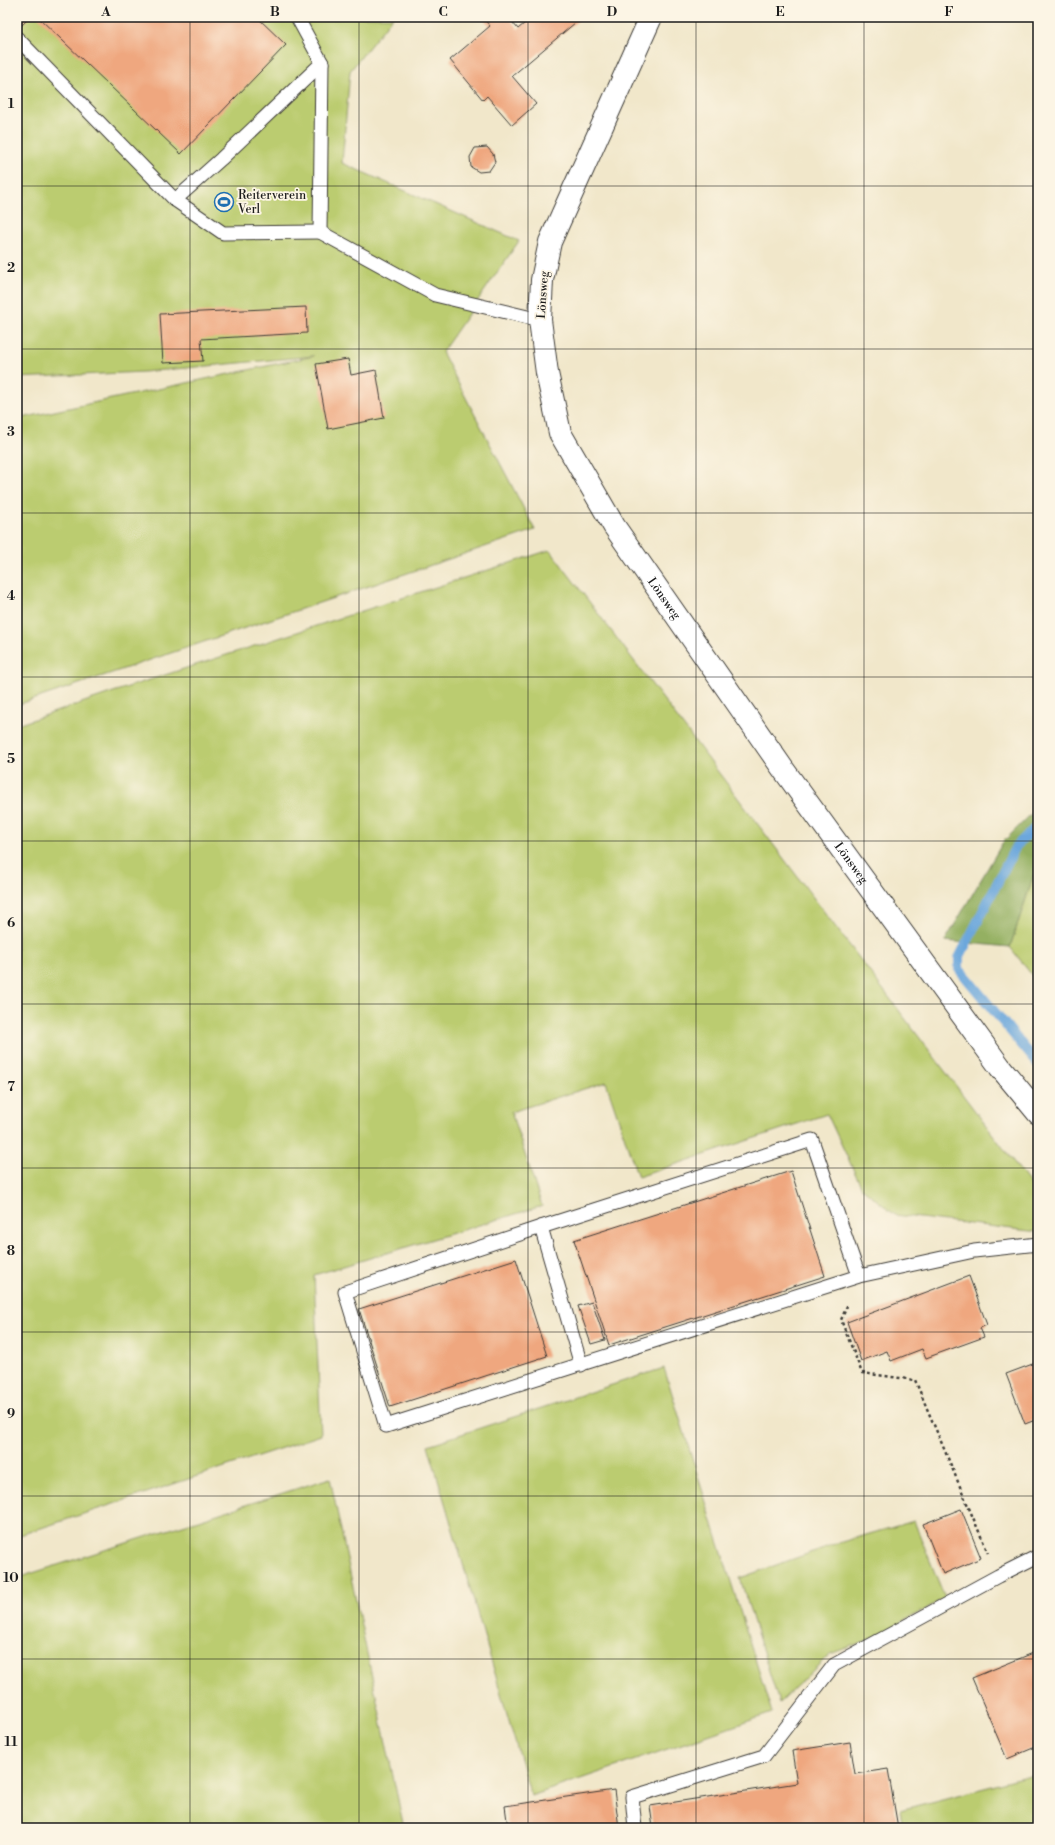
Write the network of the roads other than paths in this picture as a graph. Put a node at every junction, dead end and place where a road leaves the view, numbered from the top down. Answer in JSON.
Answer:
{"nodes":[{"id":1,"x":297,"y":17,"type":"edge"},
{"id":2,"x":651,"y":17,"type":"edge"},
{"id":3,"x":17,"y":38,"type":"edge"},
{"id":4,"x":322,"y":63,"type":"junction"},
{"id":5,"x":175,"y":200,"type":"junction"},
{"id":6,"x":320,"y":232,"type":"junction"},
{"id":7,"x":540,"y":320,"type":"junction"},
{"id":8,"x":1038,"y":1113,"type":"edge"},
{"id":9,"x":541,"y":1227,"type":"junction"},
{"id":10,"x":1038,"y":1244,"type":"edge"},
{"id":11,"x":859,"y":1276,"type":"junction"},
{"id":12,"x":581,"y":1365,"type":"junction"},
{"id":13,"x":1038,"y":1556,"type":"edge"},
{"id":14,"x":635,"y":1828,"type":"edge"}],
"edges":[{"from":1,"to":4,"type":"lane"},
{"from":2,"to":7,"type":"street","name":"Lönsweg"},
{"from":3,"to":5,"type":"lane"},
{"from":4,"to":5,"type":"lane"},
{"from":4,"to":6,"type":"lane"},
{"from":5,"to":6,"type":"lane"},
{"from":6,"to":7,"type":"lane"},
{"from":7,"to":8,"type":"street","name":"Lönsweg"},
{"from":9,"to":11,"type":"lane"},
{"from":9,"to":12,"type":"lane"},
{"from":9,"to":12,"type":"lane"},
{"from":10,"to":11,"type":"lane"},
{"from":11,"to":12,"type":"lane"},
{"from":13,"to":14,"type":"lane"}]}
